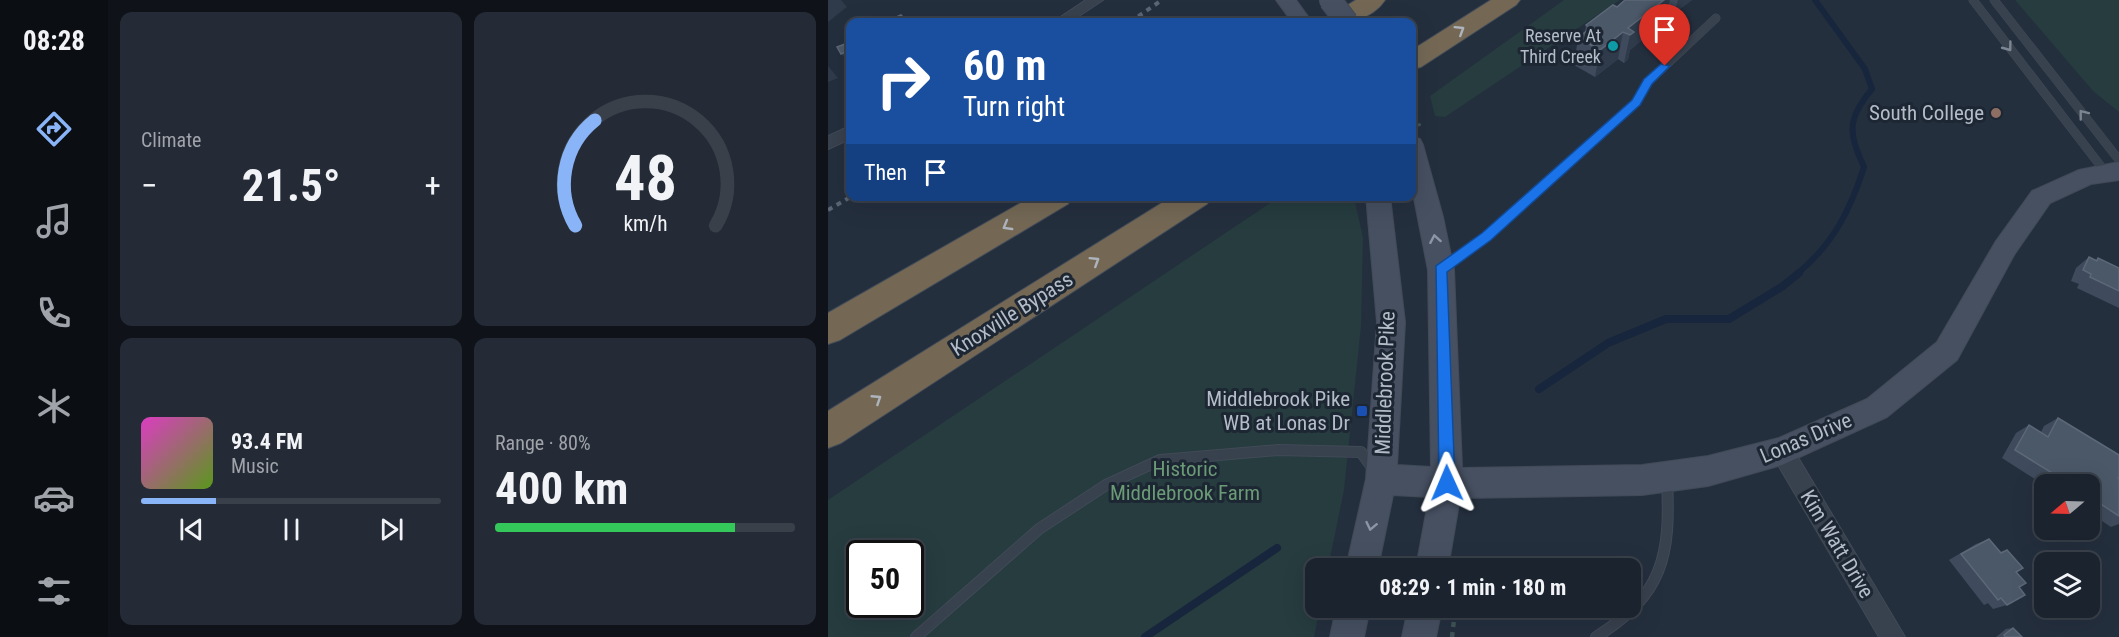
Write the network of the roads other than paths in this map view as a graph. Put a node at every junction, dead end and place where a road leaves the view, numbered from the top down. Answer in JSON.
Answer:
{"nodes":[{"id":1,"x":1096,"y":0,"type":"edge"},
{"id":2,"x":1286,"y":0,"type":"edge"},
{"id":3,"x":1330,"y":0,"type":"edge"},
{"id":4,"x":1373,"y":0,"type":"edge"},
{"id":5,"x":1508,"y":0,"type":"edge"},
{"id":6,"x":1973,"y":0,"type":"edge"},
{"id":7,"x":1994,"y":0,"type":"edge"},
{"id":8,"x":1067,"y":18,"type":"edge"},
{"id":9,"x":1299,"y":18,"type":"edge"},
{"id":10,"x":1344,"y":18,"type":"edge"},
{"id":11,"x":1344,"y":18,"type":"edge"},
{"id":12,"x":1716,"y":18,"type":"dead end"},
{"id":13,"x":1416,"y":58,"type":"edge"},
{"id":14,"x":846,"y":134,"type":"edge"},
{"id":15,"x":828,"y":143,"type":"edge"},
{"id":16,"x":1416,"y":160,"type":"edge"},
{"id":17,"x":2115,"y":168,"type":"edge"},
{"id":18,"x":1049,"y":201,"type":"edge"},
{"id":19,"x":1189,"y":201,"type":"edge"},
{"id":20,"x":1378,"y":201,"type":"edge"},
{"id":21,"x":1441,"y":270,"type":"junction"},
{"id":22,"x":828,"y":330,"type":"edge"},
{"id":23,"x":828,"y":431,"type":"edge"},
{"id":24,"x":1782,"y":451,"type":"junction"},
{"id":25,"x":1667,"y":477,"type":"junction"},
{"id":26,"x":1381,"y":479,"type":"junction"},
{"id":27,"x":1447,"y":483,"type":"junction"},
{"id":28,"x":1364,"y":558,"type":"edge"},
{"id":29,"x":1434,"y":558,"type":"edge"},
{"id":30,"x":1351,"y":618,"type":"edge"},
{"id":31,"x":1423,"y":618,"type":"edge"},
{"id":32,"x":916,"y":637,"type":"edge"},
{"id":33,"x":1347,"y":637,"type":"edge"},
{"id":34,"x":1419,"y":637,"type":"edge"},
{"id":35,"x":1596,"y":637,"type":"edge"},
{"id":36,"x":1893,"y":637,"type":"edge"}],
"edges":[{"from":1,"to":8,"type":"street"},
{"from":2,"to":9,"type":"main road"},
{"from":3,"to":10,"type":"main road","bridge":true},
{"from":4,"to":11,"type":"highway"},
{"from":13,"to":5,"type":"highway","one_way":true},
{"from":6,"to":17,"type":"lane","one_way":true},
{"from":17,"to":7,"type":"lane","one_way":true},
{"from":12,"to":21,"type":"lane"},
{"from":14,"to":15,"type":"street"},
{"from":21,"to":16,"type":"main road","one_way":true},
{"from":17,"to":24,"type":"main road","name":"Lonas Drive"},
{"from":18,"to":22,"type":"highway","one_way":true},
{"from":23,"to":19,"type":"highway","name":"Knoxville Bypass","one_way":true},
{"from":20,"to":26,"type":"main road","name":"Middlebrook Pike"},
{"from":21,"to":27,"type":"main road"},
{"from":24,"to":25,"type":"main road","name":"Lonas Drive"},
{"from":24,"to":36,"type":"street","name":"Kim Watt Drive"},
{"from":25,"to":27,"type":"main road","name":"Lonas Drive"},
{"from":25,"to":35,"type":"lane"},
{"from":26,"to":27,"type":"main road","name":"Lonas Drive"},
{"from":26,"to":28,"type":"main road","name":"Middlebrook Pike","one_way":true},
{"from":26,"to":32,"type":"lane"},
{"from":27,"to":29,"type":"main road"},
{"from":30,"to":33,"type":"main road"},
{"from":31,"to":34,"type":"main road"}]}
